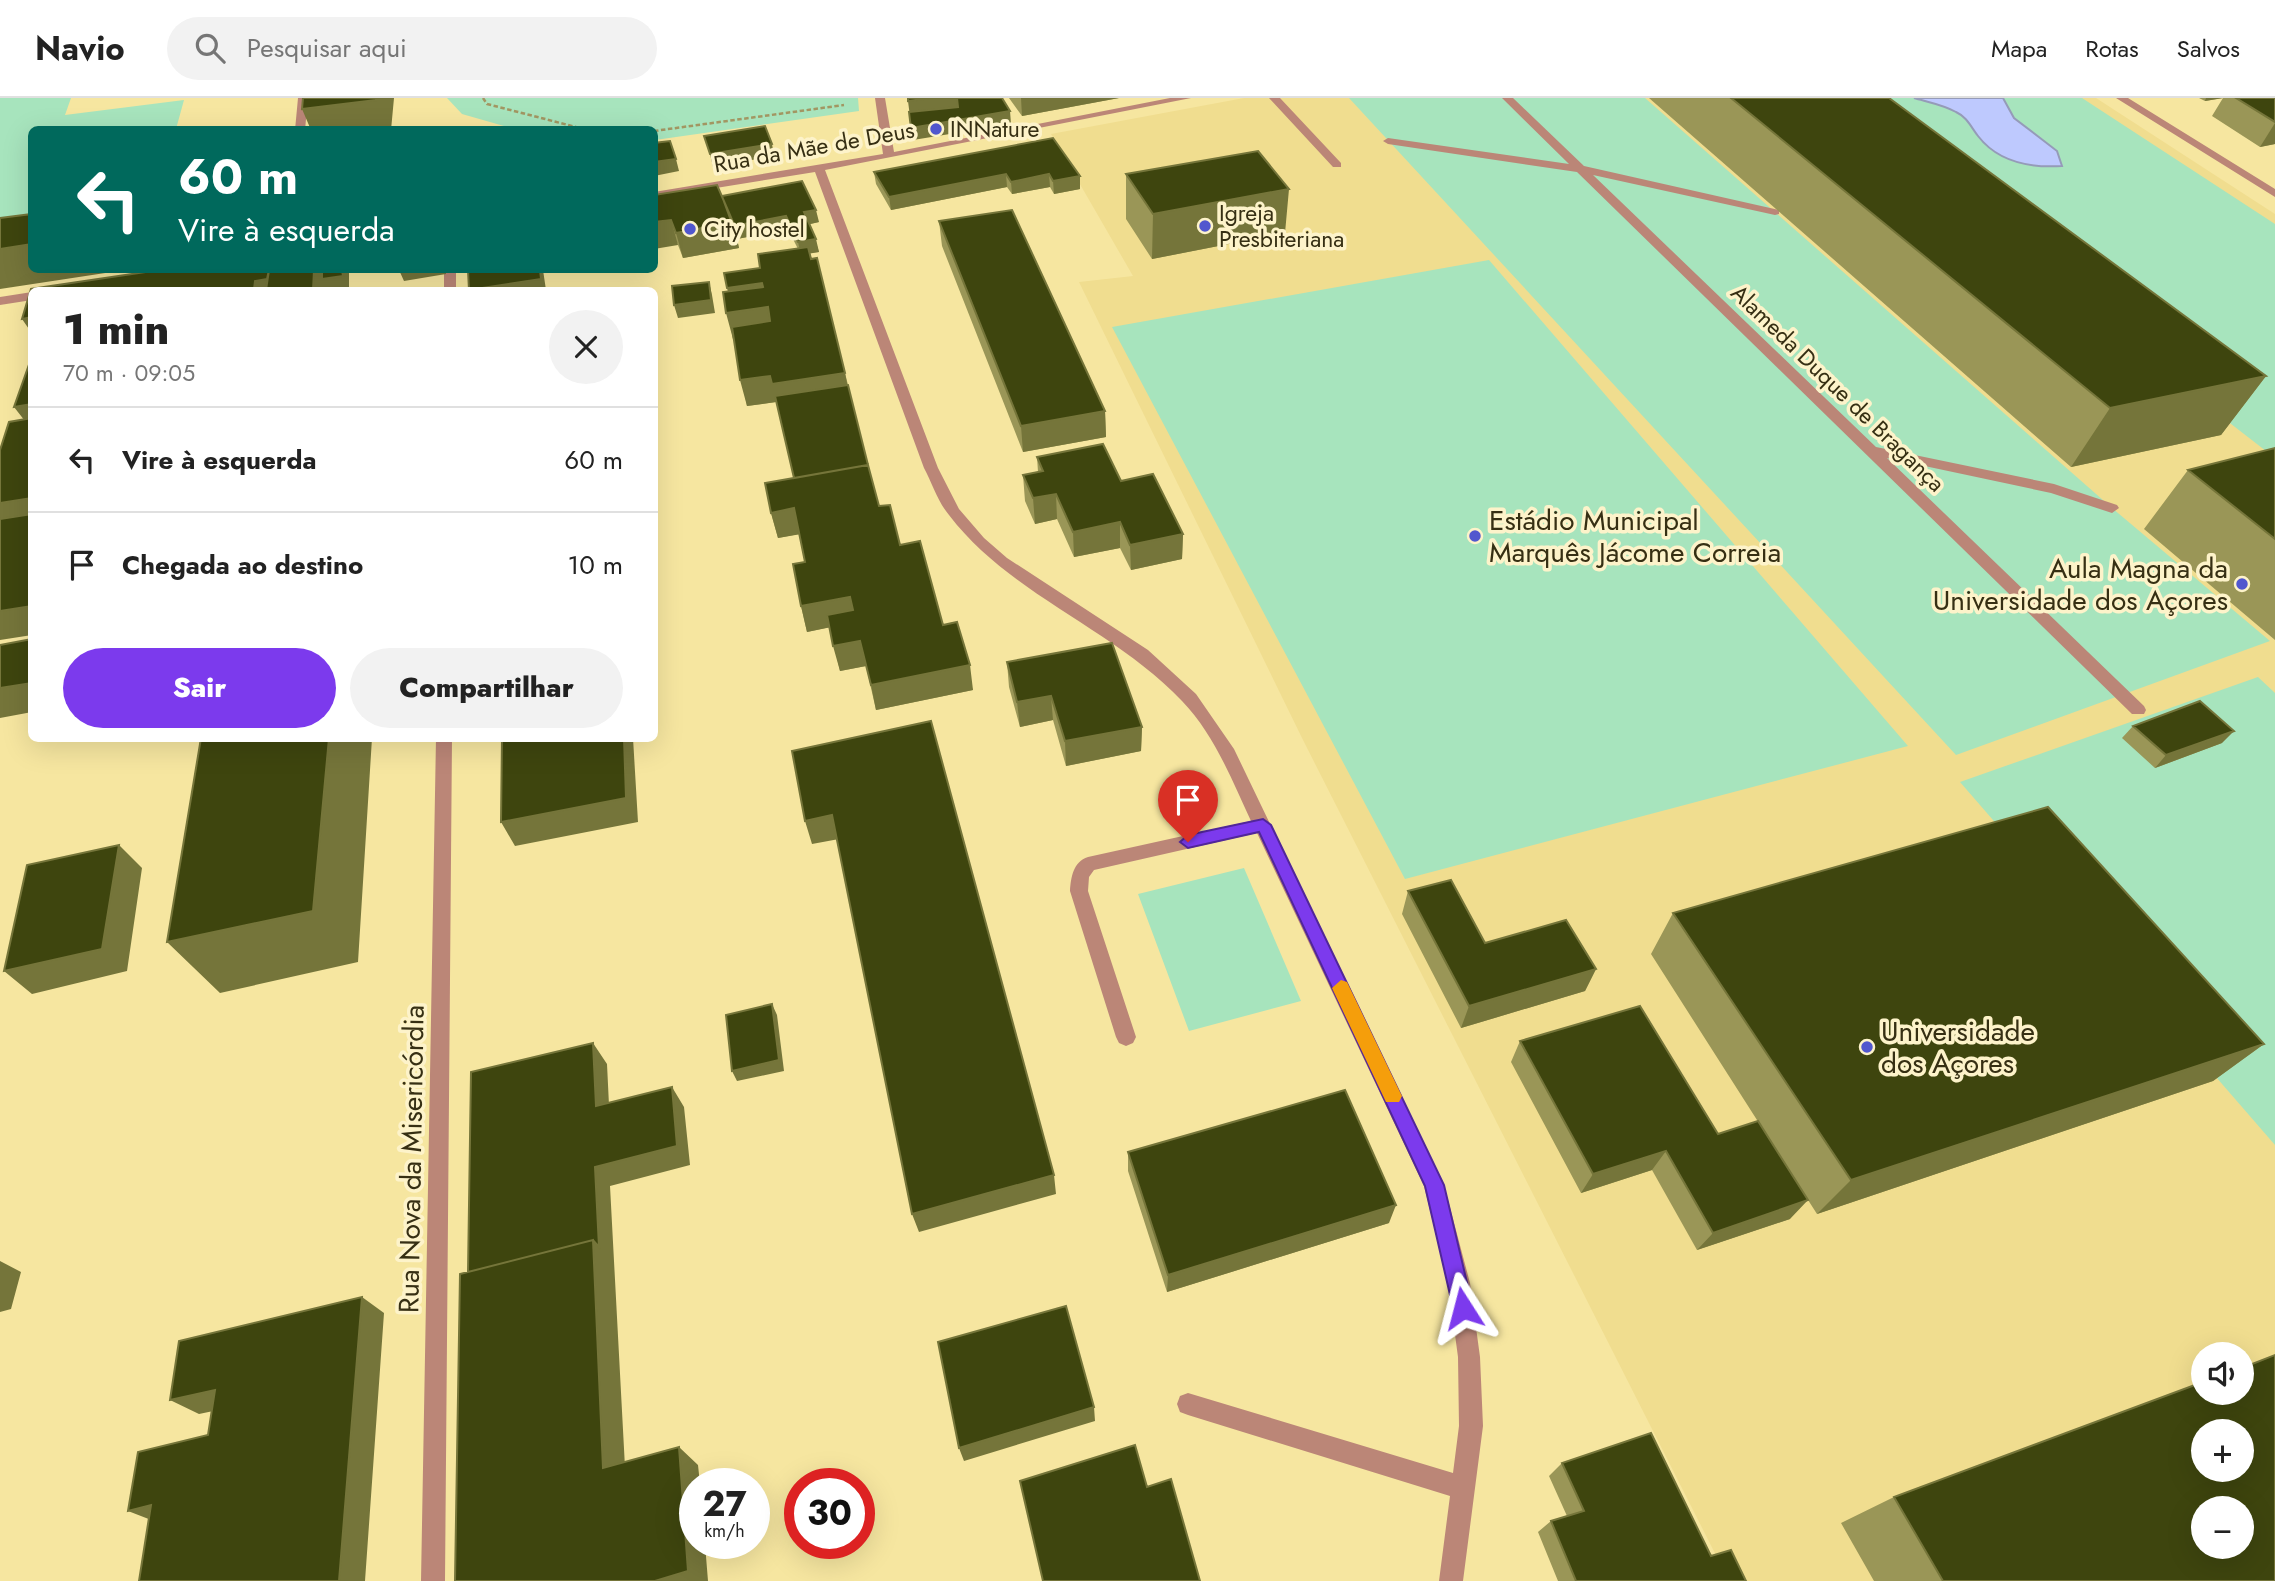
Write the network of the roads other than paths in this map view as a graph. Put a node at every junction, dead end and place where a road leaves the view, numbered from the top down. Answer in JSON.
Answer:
{"nodes":[{"id":1,"x":303,"y":98,"type":"edge"},
{"id":2,"x":1186,"y":98,"type":"edge"},
{"id":3,"x":1275,"y":98,"type":"edge"},
{"id":4,"x":1507,"y":98,"type":"edge"},
{"id":5,"x":2121,"y":98,"type":"edge"},
{"id":6,"x":2140,"y":98,"type":"edge"},
{"id":7,"x":880,"y":99,"type":"edge"},
{"id":8,"x":2161,"y":124,"type":"junction"},
{"id":9,"x":300,"y":126,"type":"edge"},
{"id":10,"x":1388,"y":141,"type":"dead end"},
{"id":11,"x":889,"y":156,"type":"junction"},
{"id":12,"x":1337,"y":165,"type":"dead end"},
{"id":13,"x":819,"y":168,"type":"junction"},
{"id":14,"x":1581,"y":169,"type":"junction"},
{"id":15,"x":658,"y":194,"type":"edge"},
{"id":16,"x":2275,"y":194,"type":"edge"},
{"id":17,"x":1775,"y":212,"type":"dead end"},
{"id":18,"x":28,"y":297,"type":"edge"},
{"id":19,"x":0,"y":301,"type":"edge"},
{"id":20,"x":1872,"y":451,"type":"junction"},
{"id":21,"x":2112,"y":508,"type":"dead end"},
{"id":22,"x":2138,"y":710,"type":"dead end"},
{"id":23,"x":444,"y":742,"type":"edge"},
{"id":24,"x":1263,"y":825,"type":"junction"},
{"id":25,"x":1126,"y":1037,"type":"dead end"},
{"id":26,"x":1188,"y":1404,"type":"dead end"},
{"id":27,"x":1462,"y":1488,"type":"junction"},
{"id":28,"x":433,"y":1581,"type":"edge"},
{"id":29,"x":1451,"y":1581,"type":"edge"}],
"edges":[{"from":1,"to":9,"type":"street"},
{"from":2,"to":11,"type":"street","name":"Rua da Mãe de Deus"},
{"from":3,"to":12,"type":"street"},
{"from":4,"to":14,"type":"street","name":"Alameda Duque de Bragança"},
{"from":5,"to":8,"type":"street"},
{"from":6,"to":8,"type":"street"},
{"from":7,"to":11,"type":"street"},
{"from":8,"to":16,"type":"street"},
{"from":10,"to":14,"type":"street"},
{"from":11,"to":13,"type":"street","name":"Rua da Mãe de Deus"},
{"from":13,"to":15,"type":"street","name":"Rua da Mãe de Deus"},
{"from":13,"to":24,"type":"street"},
{"from":14,"to":17,"type":"street"},
{"from":14,"to":20,"type":"street","name":"Alameda Duque de Bragança"},
{"from":18,"to":19,"type":"street"},
{"from":20,"to":21,"type":"street"},
{"from":20,"to":22,"type":"street","name":"Alameda Duque de Bragança"},
{"from":23,"to":28,"type":"street","name":"Rua Nova da Misericórdia"},
{"from":24,"to":25,"type":"street"},
{"from":24,"to":27,"type":"street"},
{"from":26,"to":27,"type":"street"},
{"from":27,"to":29,"type":"street"}]}
